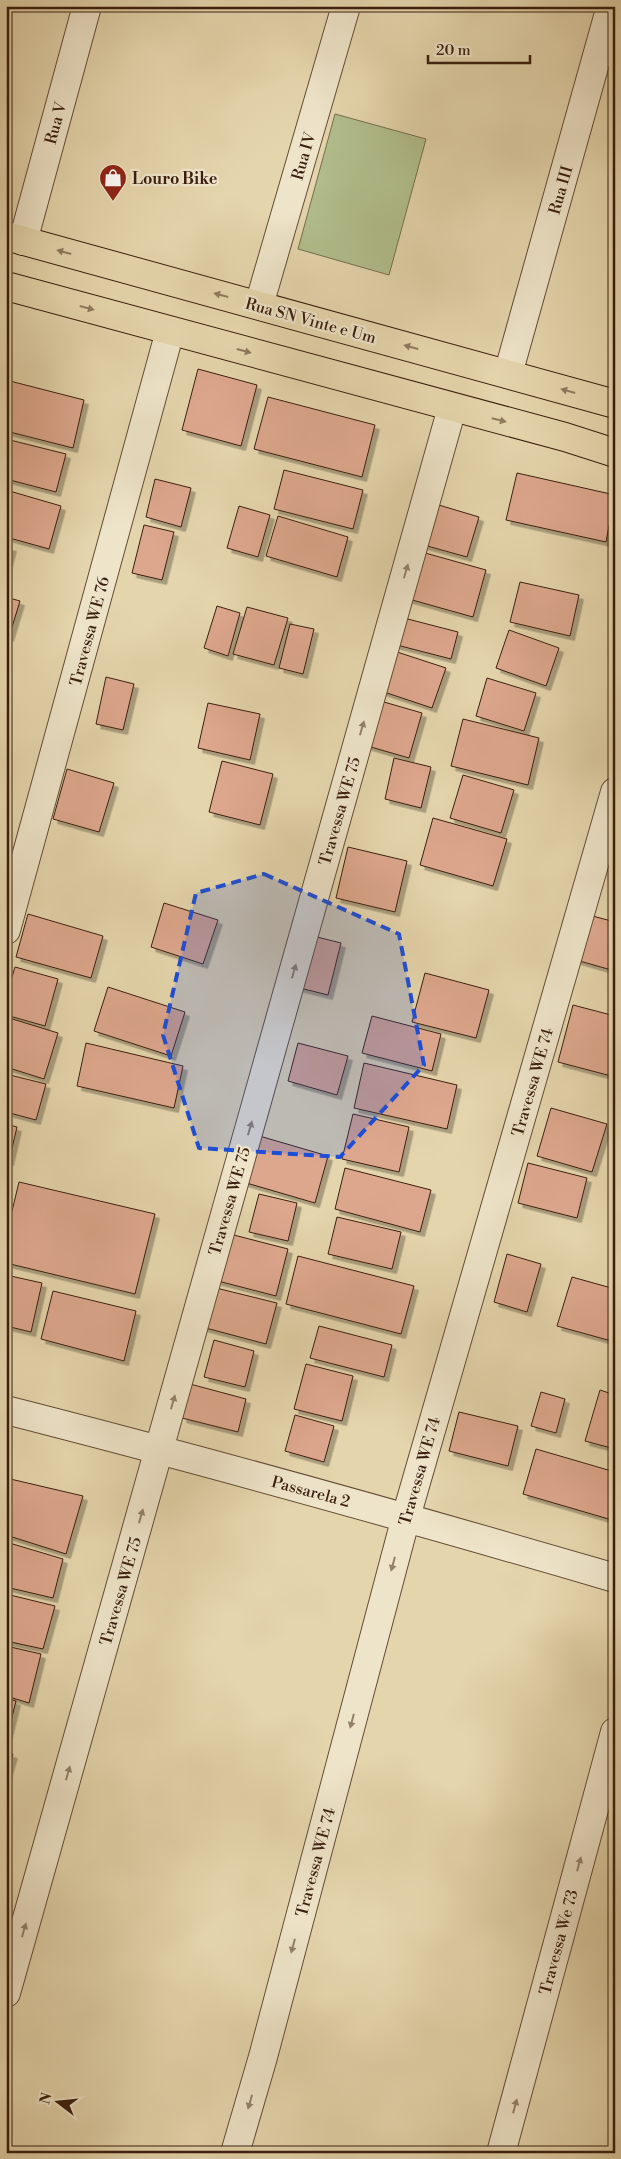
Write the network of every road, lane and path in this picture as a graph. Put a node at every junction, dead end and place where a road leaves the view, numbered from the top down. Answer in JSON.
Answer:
{"nodes":[{"id":1,"x":87,"y":6,"type":"edge"},
{"id":2,"x":346,"y":6,"type":"edge"},
{"id":3,"x":611,"y":6,"type":"edge"},
{"id":4,"x":14,"y":238,"type":"edge"},
{"id":5,"x":6,"y":286,"type":"edge"},
{"id":6,"x":259,"y":305,"type":"junction"},
{"id":7,"x":170,"y":331,"type":"junction"},
{"id":8,"x":508,"y":374,"type":"junction"},
{"id":9,"x":615,"y":404,"type":"edge"},
{"id":10,"x":452,"y":408,"type":"junction"},
{"id":11,"x":615,"y":453,"type":"edge"},
{"id":12,"x":615,"y":792,"type":"edge"},
{"id":13,"x":6,"y":930,"type":"edge"},
{"id":14,"x":6,"y":1410,"type":"edge"},
{"id":15,"x":159,"y":1449,"type":"junction"},
{"id":16,"x":406,"y":1517,"type":"junction"},
{"id":17,"x":615,"y":1578,"type":"edge"},
{"id":18,"x":615,"y":1732,"type":"edge"},
{"id":19,"x":6,"y":1993,"type":"edge"},
{"id":20,"x":235,"y":2153,"type":"edge"},
{"id":21,"x":501,"y":2153,"type":"edge"}],
"edges":[{"from":1,"to":4,"type":"street","name":"Rua V"},
{"from":2,"to":6,"type":"street","name":"Rua IV"},
{"from":3,"to":8,"type":"street","name":"Rua III"},
{"from":6,"to":4,"type":"main road","name":"Rua SN Vinte e Um","one_way":true},
{"from":5,"to":7,"type":"main road","one_way":true},
{"from":8,"to":6,"type":"main road","name":"Rua SN Vinte e Um","one_way":true},
{"from":7,"to":10,"type":"main road","one_way":true},
{"from":7,"to":13,"type":"street","name":"Travessa WE 76"},
{"from":9,"to":8,"type":"main road","name":"Rua SN Vinte e Um","one_way":true},
{"from":10,"to":11,"type":"main road","one_way":true},
{"from":15,"to":10,"type":"street","name":"Travessa WE 75","one_way":true},
{"from":12,"to":16,"type":"street","name":"Travessa WE 74"},
{"from":14,"to":15,"type":"street","name":"Passarela 2"},
{"from":15,"to":16,"type":"street","name":"Passarela 2"},
{"from":19,"to":15,"type":"street","name":"Travessa WE 75","one_way":true},
{"from":16,"to":17,"type":"street","name":"Passarela 2"},
{"from":16,"to":20,"type":"street","name":"Travessa WE 74","one_way":true},
{"from":21,"to":18,"type":"street","name":"Travessa We 73","one_way":true}]}
